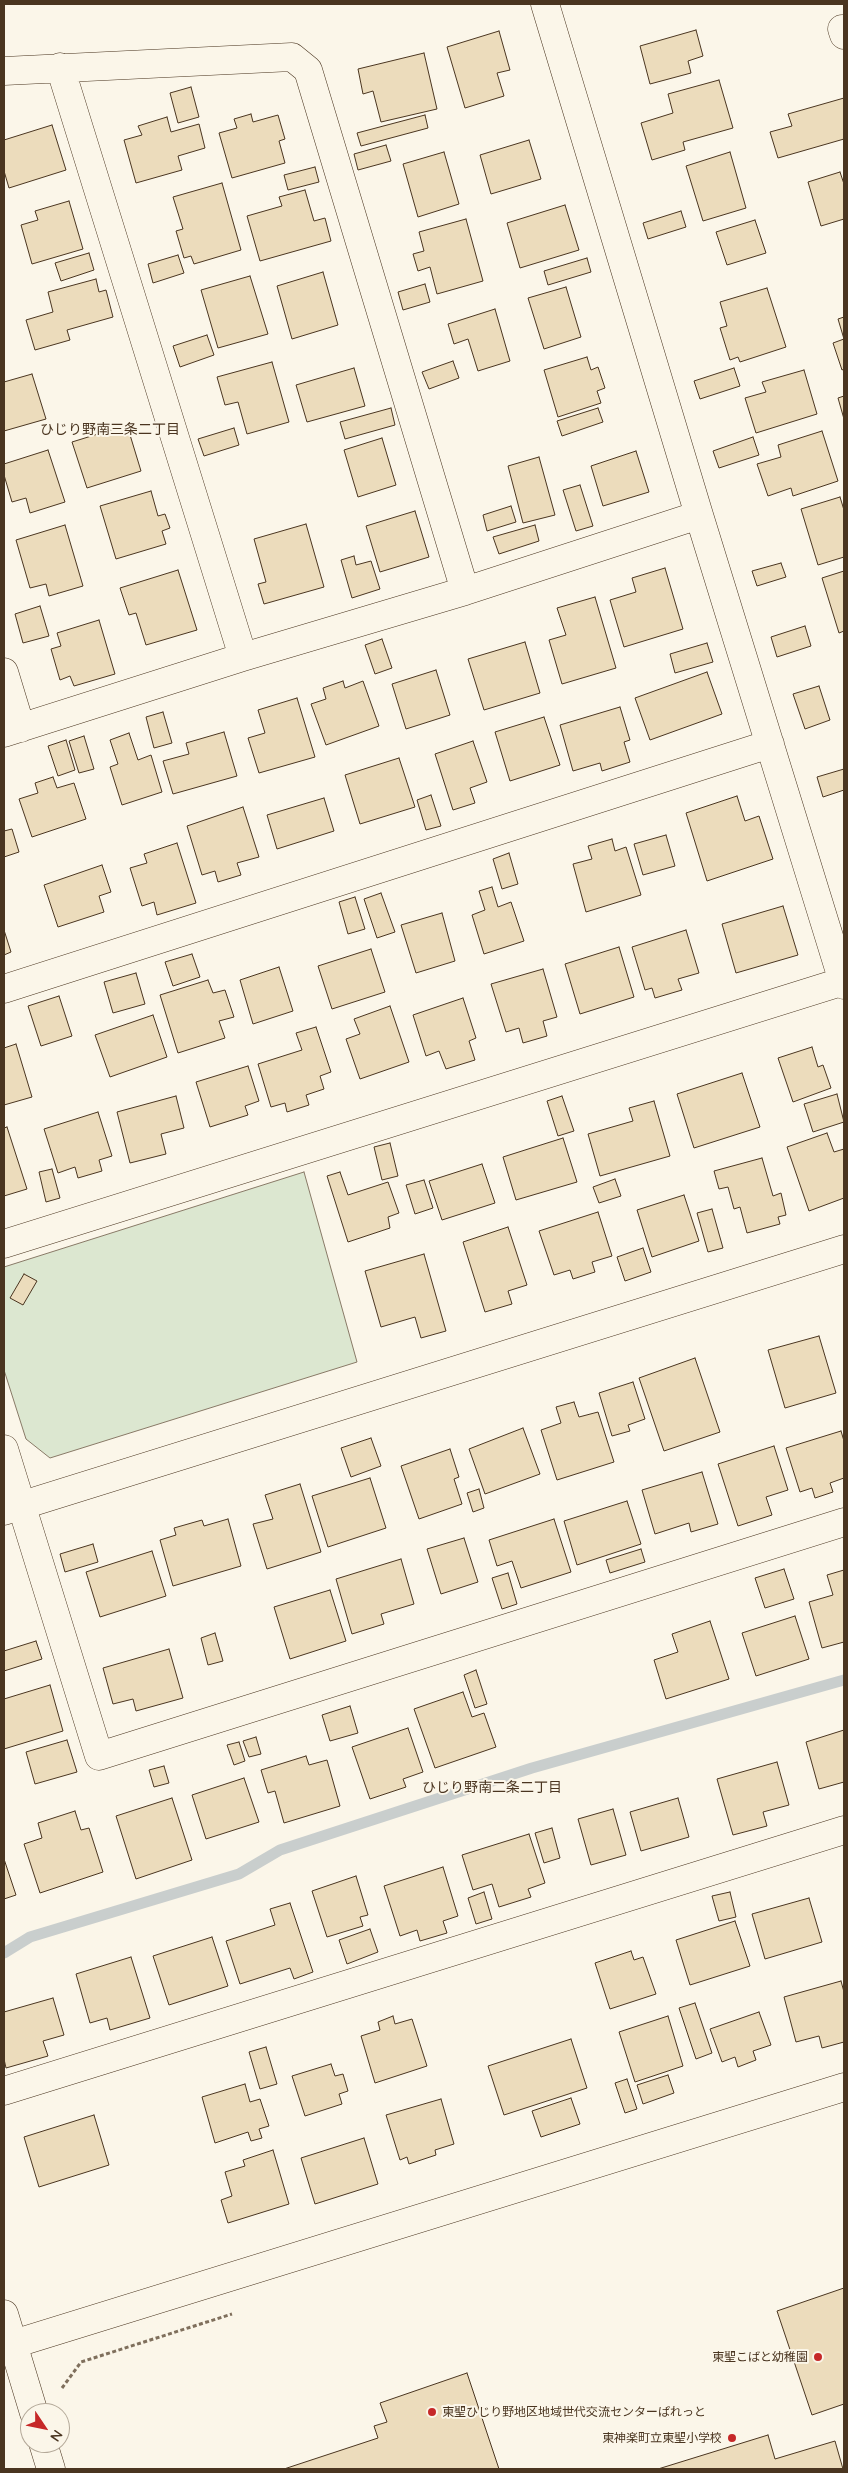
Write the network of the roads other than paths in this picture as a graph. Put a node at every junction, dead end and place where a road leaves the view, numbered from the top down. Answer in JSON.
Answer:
{"nodes":[{"id":1,"x":545,"y":4,"type":"edge"},
{"id":2,"x":844,"y":29,"type":"edge"},
{"id":3,"x":844,"y":35,"type":"edge"},
{"id":4,"x":60,"y":67,"type":"junction"},
{"id":5,"x":4,"y":71,"type":"edge"},
{"id":6,"x":699,"y":515,"type":"junction"},
{"id":7,"x":466,"y":591,"type":"junction"},
{"id":8,"x":243,"y":657,"type":"junction"},
{"id":9,"x":4,"y":672,"type":"edge"},
{"id":10,"x":12,"y":730,"type":"edge"},
{"id":11,"x":770,"y":744,"type":"junction"},
{"id":12,"x":844,"y":982,"type":"edge"},
{"id":13,"x":4,"y":989,"type":"edge"},
{"id":14,"x":4,"y":1244,"type":"edge"},
{"id":15,"x":844,"y":1249,"type":"edge"},
{"id":16,"x":4,"y":1449,"type":"edge"},
{"id":17,"x":12,"y":1508,"type":"edge"},
{"id":18,"x":844,"y":1522,"type":"edge"},
{"id":19,"x":844,"y":1830,"type":"edge"},
{"id":20,"x":844,"y":2087,"type":"edge"},
{"id":21,"x":4,"y":2091,"type":"edge"},
{"id":22,"x":4,"y":2314,"type":"edge"},
{"id":23,"x":9,"y":2346,"type":"edge"},
{"id":24,"x":30,"y":2403,"type":"edge"},
{"id":25,"x":46,"y":2453,"type":"edge"},
{"id":26,"x":51,"y":2469,"type":"edge"}],
"edges":[{"from":1,"to":6,"type":"street"},
{"from":2,"to":3,"type":"street"},
{"from":4,"to":5,"type":"street"},
{"from":4,"to":7,"type":"street"},
{"from":4,"to":8,"type":"street"},
{"from":6,"to":7,"type":"street"},
{"from":6,"to":11,"type":"street"},
{"from":7,"to":8,"type":"street"},
{"from":8,"to":10,"type":"street"},
{"from":9,"to":10,"type":"street"},
{"from":11,"to":12,"type":"street"},
{"from":11,"to":13,"type":"street"},
{"from":12,"to":14,"type":"street"},
{"from":15,"to":17,"type":"street"},
{"from":16,"to":17,"type":"street"},
{"from":17,"to":18,"type":"street"},
{"from":19,"to":21,"type":"street"},
{"from":20,"to":23,"type":"street"},
{"from":22,"to":23,"type":"street"},
{"from":23,"to":24,"type":"street"},
{"from":25,"to":26,"type":"street"}]}
